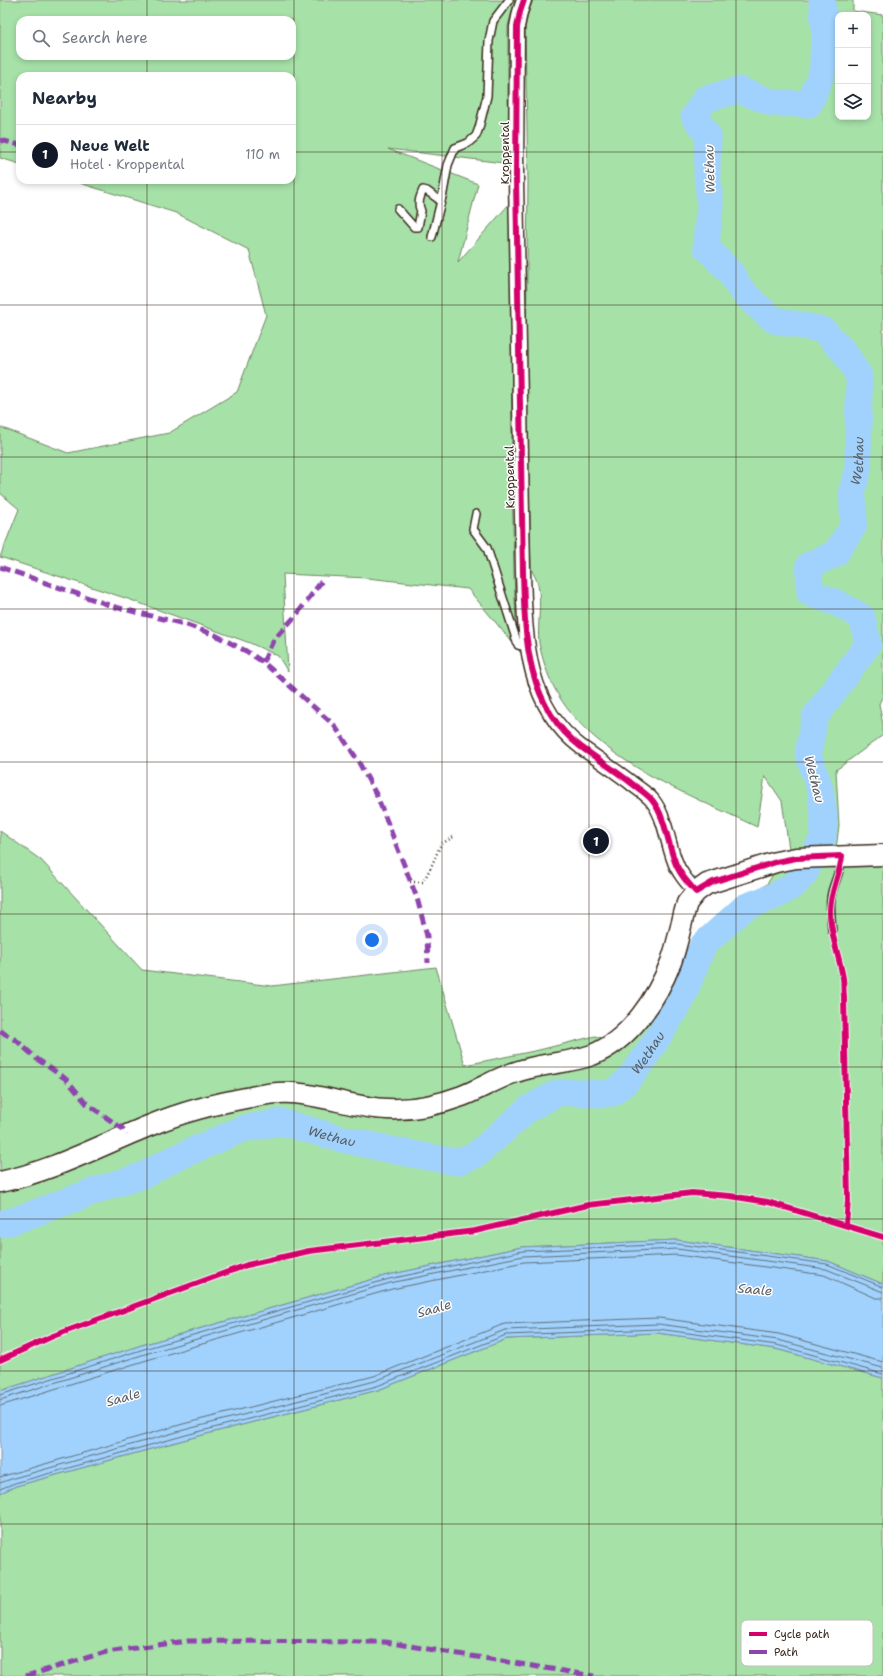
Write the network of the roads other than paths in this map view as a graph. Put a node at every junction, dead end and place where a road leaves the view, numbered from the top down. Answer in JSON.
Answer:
{"nodes":[{"id":1,"x":509,"y":0,"type":"edge"},
{"id":2,"x":524,"y":0,"type":"edge"},
{"id":3,"x":441,"y":201,"type":"junction"},
{"id":4,"x":398,"y":210,"type":"dead end"},
{"id":5,"x":432,"y":237,"type":"dead end"},
{"id":6,"x":476,"y":514,"type":"dead end"},
{"id":7,"x":527,"y":648,"type":"junction"},
{"id":8,"x":883,"y":855,"type":"edge"},
{"id":9,"x":836,"y":857,"type":"junction"},
{"id":10,"x":696,"y":892,"type":"junction"},
{"id":11,"x":832,"y":930,"type":"dead end"},
{"id":12,"x":0,"y":1182,"type":"edge"}],
"edges":[{"from":1,"to":3,"type":"lane"},
{"from":2,"to":7,"type":"street","name":"Kroppental"},
{"from":3,"to":4,"type":"lane"},
{"from":3,"to":5,"type":"lane"},
{"from":6,"to":7,"type":"lane"},
{"from":7,"to":10,"type":"street","name":"Kroppental"},
{"from":8,"to":9,"type":"main road"},
{"from":9,"to":10,"type":"main road"},
{"from":9,"to":11,"type":"lane"},
{"from":10,"to":12,"type":"main road"}]}
